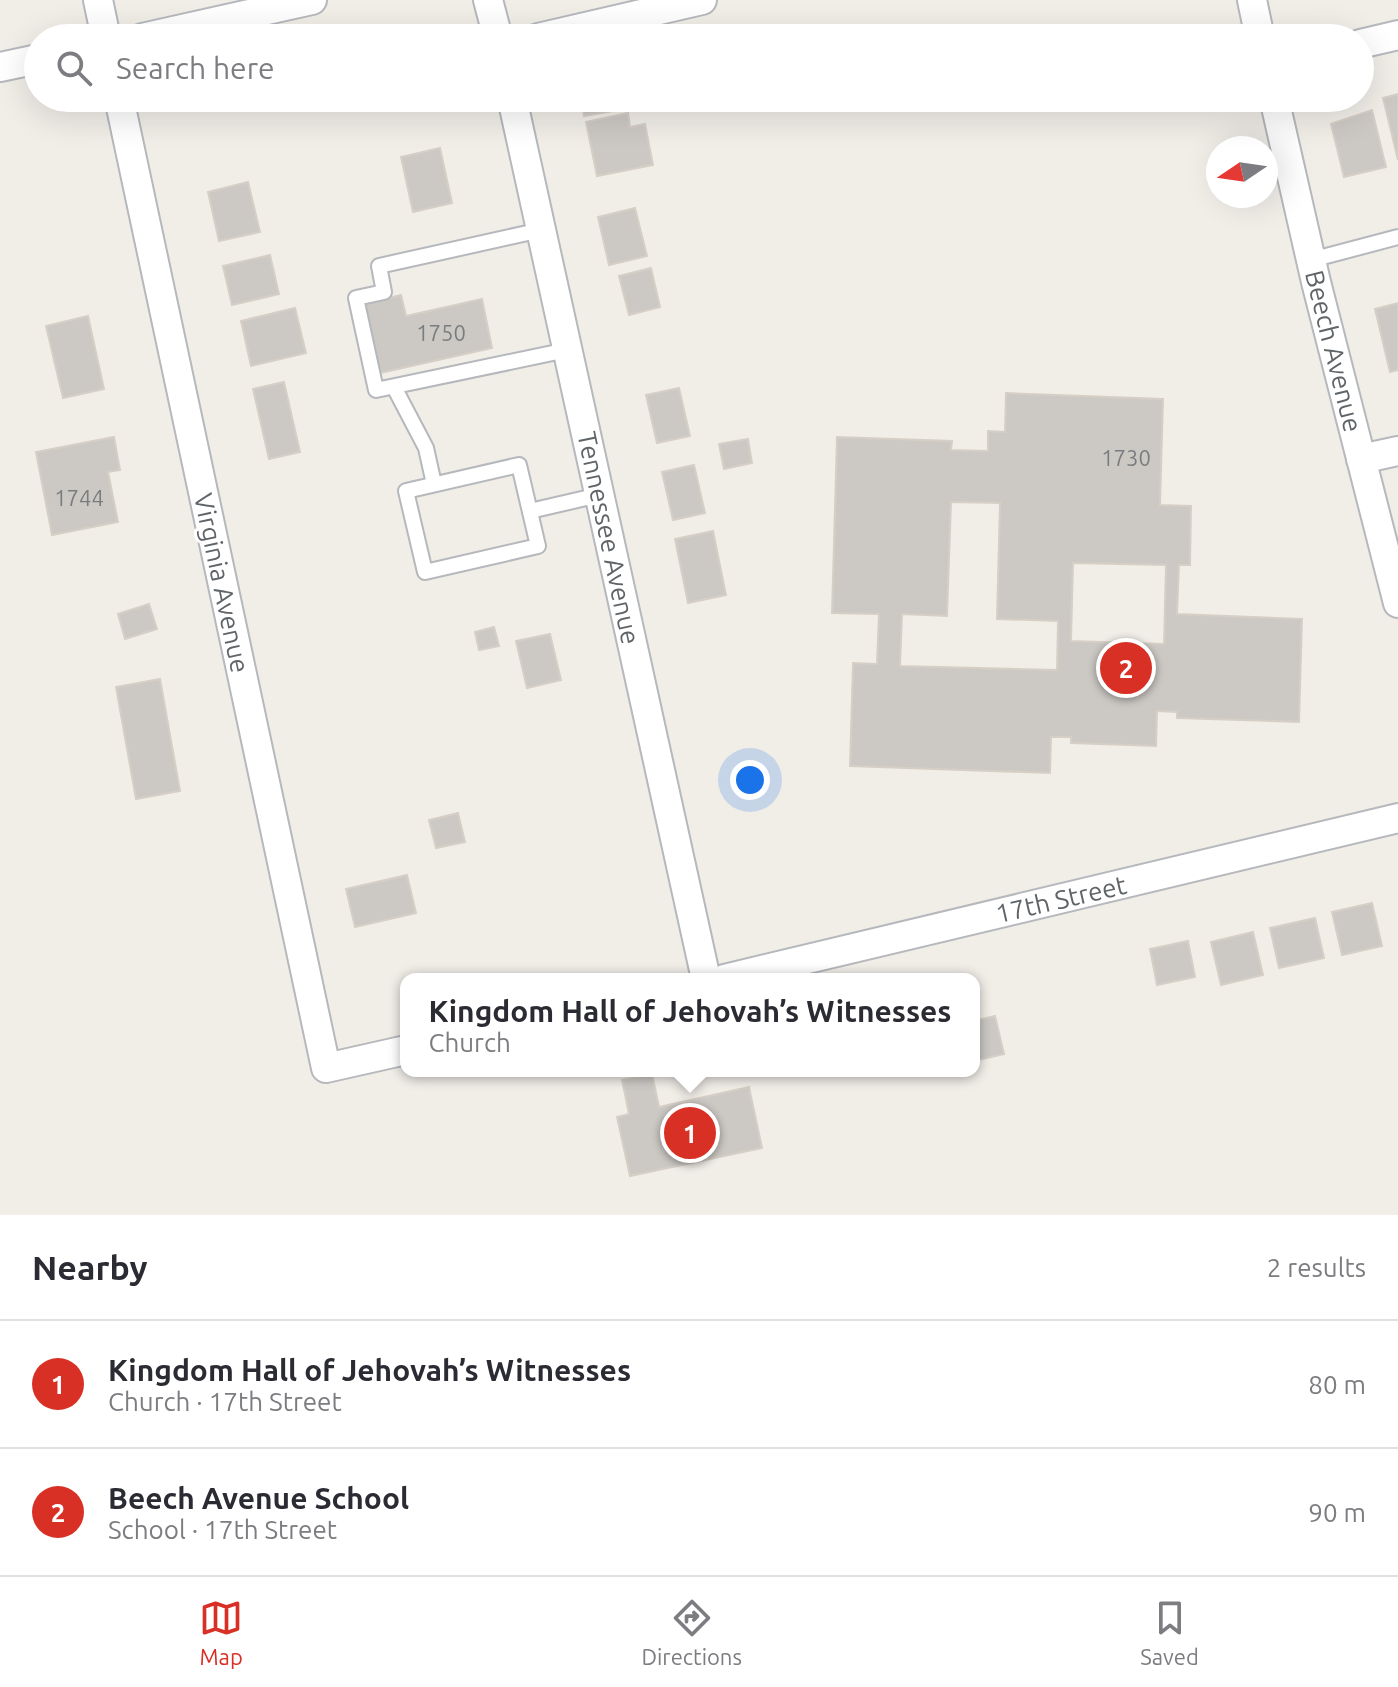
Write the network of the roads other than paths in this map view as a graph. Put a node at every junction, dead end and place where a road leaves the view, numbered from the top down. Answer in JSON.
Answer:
{"nodes":[{"id":1,"x":98,"y":0,"type":"edge"},
{"id":2,"x":312,"y":0,"type":"edge"},
{"id":3,"x":488,"y":0,"type":"edge"},
{"id":4,"x":702,"y":0,"type":"edge"},
{"id":5,"x":1252,"y":0,"type":"edge"},
{"id":6,"x":103,"y":24,"type":"edge"},
{"id":7,"x":205,"y":24,"type":"edge"},
{"id":8,"x":494,"y":24,"type":"edge"},
{"id":9,"x":598,"y":24,"type":"edge"},
{"id":10,"x":1257,"y":24,"type":"edge"},
{"id":11,"x":1398,"y":35,"type":"edge"},
{"id":12,"x":1374,"y":41,"type":"edge"},
{"id":13,"x":24,"y":62,"type":"edge"},
{"id":14,"x":0,"y":67,"type":"edge"},
{"id":15,"x":122,"y":112,"type":"edge"},
{"id":16,"x":515,"y":112,"type":"edge"},
{"id":17,"x":1277,"y":112,"type":"edge"},
{"id":18,"x":541,"y":230,"type":"junction"},
{"id":19,"x":1398,"y":237,"type":"edge"},
{"id":20,"x":1311,"y":260,"type":"junction"},
{"id":21,"x":567,"y":350,"type":"junction"},
{"id":22,"x":394,"y":387,"type":"junction"},
{"id":23,"x":1398,"y":451,"type":"edge"},
{"id":24,"x":1361,"y":459,"type":"junction"},
{"id":25,"x":434,"y":484,"type":"junction"},
{"id":26,"x":599,"y":495,"type":"junction"},
{"id":27,"x":530,"y":511,"type":"junction"},
{"id":28,"x":1398,"y":603,"type":"edge"},
{"id":29,"x":1398,"y":818,"type":"edge"},
{"id":30,"x":705,"y":973,"type":"edge"},
{"id":31,"x":749,"y":973,"type":"edge"},
{"id":32,"x":400,"y":1051,"type":"edge"}],
"edges":[{"from":1,"to":6,"type":"street"},
{"from":2,"to":7,"type":"street"},
{"from":3,"to":8,"type":"street"},
{"from":4,"to":9,"type":"street"},
{"from":5,"to":10,"type":"street"},
{"from":11,"to":12,"type":"street"},
{"from":13,"to":14,"type":"street"},
{"from":15,"to":32,"type":"street","name":"Virginia Avenue"},
{"from":16,"to":18,"type":"street","name":"Tennessee Avenue"},
{"from":17,"to":20,"type":"street","name":"Beech Avenue"},
{"from":18,"to":21,"type":"street","name":"Tennessee Avenue"},
{"from":18,"to":22,"type":"lane"},
{"from":19,"to":20,"type":"lane"},
{"from":20,"to":24,"type":"street","name":"Beech Avenue"},
{"from":21,"to":22,"type":"lane"},
{"from":21,"to":26,"type":"street","name":"Tennessee Avenue"},
{"from":22,"to":25,"type":"lane"},
{"from":23,"to":24,"type":"street"},
{"from":24,"to":28,"type":"street","name":"Beech Avenue"},
{"from":25,"to":27,"type":"lane"},
{"from":25,"to":27,"type":"lane"},
{"from":26,"to":27,"type":"lane"},
{"from":26,"to":30,"type":"street","name":"Tennessee Avenue"},
{"from":29,"to":31,"type":"street","name":"17th Street"}]}
